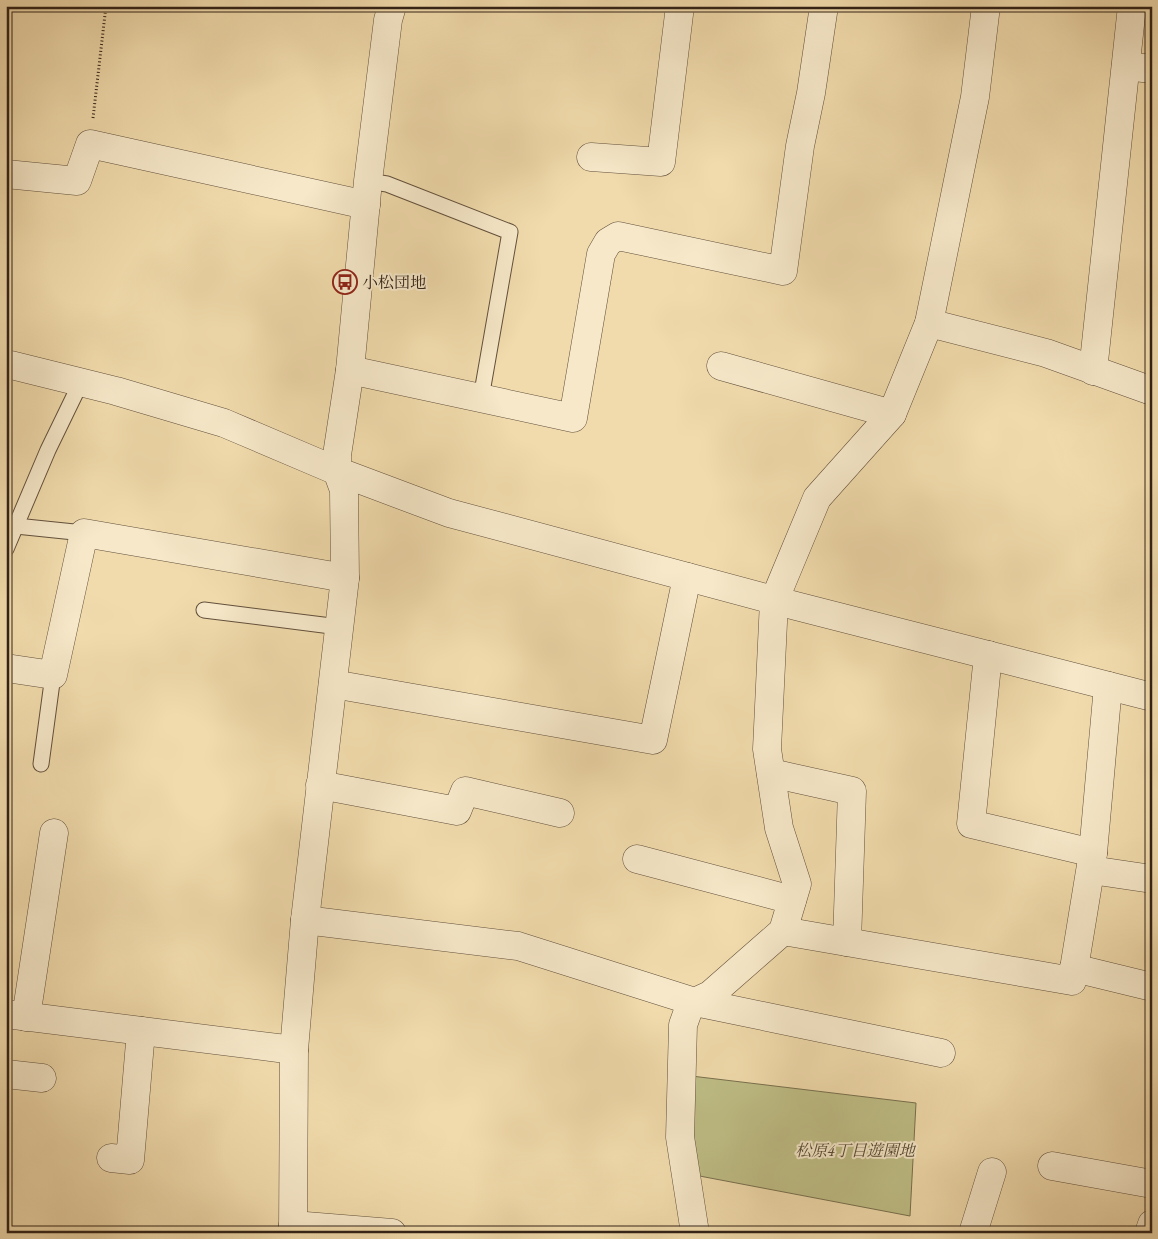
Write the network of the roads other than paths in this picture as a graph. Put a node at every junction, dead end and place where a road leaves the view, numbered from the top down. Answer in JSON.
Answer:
{"nodes":[{"id":1,"x":392,"y":6,"type":"edge"},
{"id":2,"x":680,"y":6,"type":"edge"},
{"id":3,"x":824,"y":6,"type":"edge"},
{"id":4,"x":986,"y":6,"type":"edge"},
{"id":5,"x":1132,"y":6,"type":"edge"},
{"id":6,"x":1139,"y":68,"type":"edge"},
{"id":7,"x":592,"y":157,"type":"dead end"},
{"id":8,"x":6,"y":174,"type":"edge"},
{"id":9,"x":367,"y":193,"type":"junction"},
{"id":10,"x":929,"y":323,"type":"junction"},
{"id":11,"x":6,"y":365,"type":"edge"},
{"id":12,"x":721,"y":366,"type":"dead end"},
{"id":13,"x":350,"y":370,"type":"junction"},
{"id":14,"x":1093,"y":371,"type":"junction"},
{"id":15,"x":81,"y":382,"type":"junction"},
{"id":16,"x":1152,"y":391,"type":"edge"},
{"id":17,"x":481,"y":398,"type":"junction"},
{"id":18,"x":892,"y":414,"type":"junction"},
{"id":19,"x":337,"y":471,"type":"junction"},
{"id":20,"x":16,"y":526,"type":"junction"},
{"id":21,"x":84,"y":533,"type":"junction"},
{"id":22,"x":6,"y":549,"type":"edge"},
{"id":23,"x":687,"y":577,"type":"junction"},
{"id":24,"x":345,"y":578,"type":"junction"},
{"id":25,"x":774,"y":601,"type":"junction"},
{"id":26,"x":204,"y":610,"type":"dead end"},
{"id":27,"x":339,"y":627,"type":"junction"},
{"id":28,"x":988,"y":655,"type":"junction"},
{"id":29,"x":6,"y":668,"type":"edge"},
{"id":30,"x":53,"y":675,"type":"junction"},
{"id":31,"x":333,"y":684,"type":"junction"},
{"id":32,"x":1108,"y":686,"type":"junction"},
{"id":33,"x":1152,"y":697,"type":"edge"},
{"id":34,"x":41,"y":764,"type":"dead end"},
{"id":35,"x":771,"y":773,"type":"junction"},
{"id":36,"x":320,"y":785,"type":"junction"},
{"id":37,"x":560,"y":813,"type":"dead end"},
{"id":38,"x":54,"y":833,"type":"dead end"},
{"id":39,"x":637,"y":859,"type":"dead end"},
{"id":40,"x":1092,"y":861,"type":"junction"},
{"id":41,"x":1152,"y":874,"type":"edge"},
{"id":42,"x":1152,"y":879,"type":"edge"},
{"id":43,"x":792,"y":900,"type":"junction"},
{"id":44,"x":305,"y":920,"type":"junction"},
{"id":45,"x":784,"y":931,"type":"junction"},
{"id":46,"x":847,"y":942,"type":"junction"},
{"id":47,"x":1074,"y":968,"type":"junction"},
{"id":48,"x":1152,"y":986,"type":"edge"},
{"id":49,"x":695,"y":1002,"type":"junction"},
{"id":50,"x":16,"y":1016,"type":"edge"},
{"id":51,"x":141,"y":1032,"type":"junction"},
{"id":52,"x":294,"y":1050,"type":"junction"},
{"id":53,"x":941,"y":1052,"type":"dead end"},
{"id":54,"x":6,"y":1074,"type":"edge"},
{"id":55,"x":42,"y":1078,"type":"dead end"},
{"id":56,"x":111,"y":1158,"type":"dead end"},
{"id":57,"x":1052,"y":1166,"type":"dead end"},
{"id":58,"x":992,"y":1172,"type":"dead end"},
{"id":59,"x":1152,"y":1184,"type":"edge"},
{"id":60,"x":1152,"y":1224,"type":"edge"},
{"id":61,"x":293,"y":1229,"type":"edge"},
{"id":62,"x":392,"y":1233,"type":"edge"},
{"id":63,"x":695,"y":1233,"type":"edge"},
{"id":64,"x":973,"y":1233,"type":"edge"},
{"id":65,"x":1149,"y":1233,"type":"edge"}],
"edges":[{"from":1,"to":9,"type":"street"},
{"from":2,"to":7,"type":"street"},
{"from":3,"to":17,"type":"street"},
{"from":4,"to":10,"type":"street"},
{"from":5,"to":6,"type":"street"},
{"from":6,"to":14,"type":"street"},
{"from":8,"to":9,"type":"street"},
{"from":9,"to":13,"type":"street"},
{"from":9,"to":17,"type":"lane"},
{"from":10,"to":14,"type":"street"},
{"from":10,"to":18,"type":"street"},
{"from":11,"to":15,"type":"street"},
{"from":12,"to":18,"type":"street"},
{"from":13,"to":17,"type":"street"},
{"from":13,"to":19,"type":"street"},
{"from":14,"to":16,"type":"street"},
{"from":15,"to":19,"type":"street"},
{"from":15,"to":20,"type":"lane"},
{"from":18,"to":25,"type":"street"},
{"from":19,"to":23,"type":"street"},
{"from":19,"to":24,"type":"street"},
{"from":20,"to":21,"type":"lane"},
{"from":20,"to":22,"type":"lane"},
{"from":21,"to":24,"type":"street"},
{"from":21,"to":30,"type":"street"},
{"from":23,"to":25,"type":"street"},
{"from":23,"to":31,"type":"street"},
{"from":24,"to":27,"type":"street"},
{"from":25,"to":28,"type":"street"},
{"from":25,"to":35,"type":"street"},
{"from":26,"to":27,"type":"lane"},
{"from":27,"to":31,"type":"street"},
{"from":28,"to":32,"type":"street"},
{"from":28,"to":40,"type":"street"},
{"from":29,"to":30,"type":"street"},
{"from":30,"to":34,"type":"lane"},
{"from":31,"to":36,"type":"street"},
{"from":32,"to":33,"type":"street"},
{"from":32,"to":40,"type":"street"},
{"from":35,"to":43,"type":"street"},
{"from":35,"to":46,"type":"street"},
{"from":36,"to":37,"type":"street"},
{"from":36,"to":44,"type":"street"},
{"from":38,"to":50,"type":"street"},
{"from":39,"to":43,"type":"street"},
{"from":40,"to":42,"type":"street"},
{"from":40,"to":47,"type":"street"},
{"from":41,"to":42,"type":"street"},
{"from":43,"to":45,"type":"street"},
{"from":44,"to":49,"type":"street"},
{"from":44,"to":52,"type":"street"},
{"from":45,"to":46,"type":"street"},
{"from":45,"to":49,"type":"street"},
{"from":46,"to":47,"type":"street"},
{"from":47,"to":48,"type":"street"},
{"from":49,"to":53,"type":"street"},
{"from":49,"to":63,"type":"street"},
{"from":50,"to":51,"type":"street"},
{"from":51,"to":52,"type":"street"},
{"from":51,"to":56,"type":"street"},
{"from":52,"to":61,"type":"street"},
{"from":54,"to":55,"type":"street"},
{"from":57,"to":59,"type":"street"},
{"from":58,"to":64,"type":"street"},
{"from":60,"to":65,"type":"street"},
{"from":61,"to":62,"type":"street"}]}
